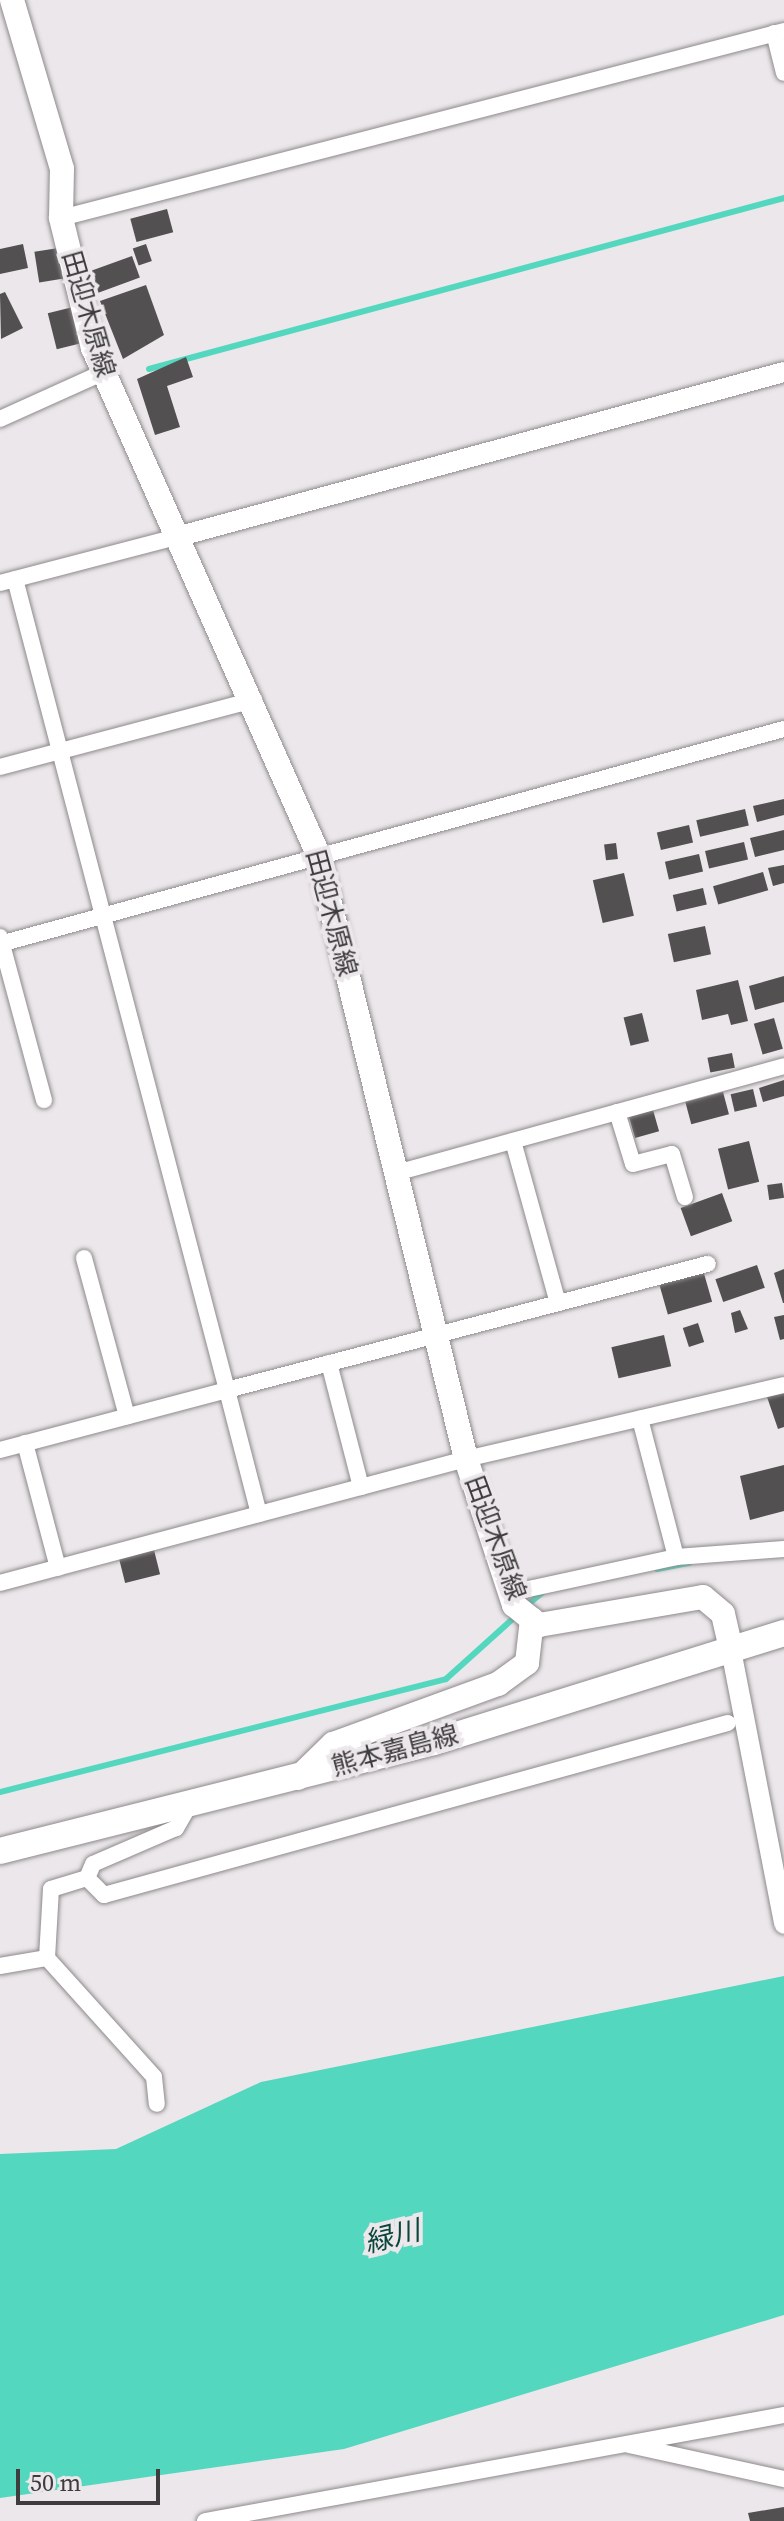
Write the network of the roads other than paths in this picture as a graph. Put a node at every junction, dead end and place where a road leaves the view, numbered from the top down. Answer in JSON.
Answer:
{"nodes":[{"id":1,"x":12,"y":0,"type":"edge"},
{"id":2,"x":779,"y":32,"type":"edge"},
{"id":3,"x":784,"y":73,"type":"edge"},
{"id":4,"x":61,"y":218,"type":"junction"},
{"id":5,"x":784,"y":372,"type":"edge"},
{"id":6,"x":102,"y":373,"type":"junction"},
{"id":7,"x":0,"y":419,"type":"edge"},
{"id":8,"x":180,"y":536,"type":"junction"},
{"id":9,"x":7,"y":581,"type":"edge"},
{"id":10,"x":254,"y":700,"type":"junction"},
{"id":11,"x":784,"y":729,"type":"edge"},
{"id":12,"x":61,"y":751,"type":"junction"},
{"id":13,"x":0,"y":767,"type":"edge"},
{"id":14,"x":318,"y":854,"type":"junction"},
{"id":15,"x":104,"y":915,"type":"junction"},
{"id":16,"x":1,"y":942,"type":"edge"},
{"id":17,"x":784,"y":1066,"type":"edge"},
{"id":18,"x":44,"y":1100,"type":"dead end"},
{"id":19,"x":617,"y":1112,"type":"junction"},
{"id":20,"x":513,"y":1141,"type":"junction"},
{"id":21,"x":396,"y":1173,"type":"junction"},
{"id":22,"x":685,"y":1197,"type":"dead end"},
{"id":23,"x":84,"y":1258,"type":"dead end"},
{"id":24,"x":708,"y":1264,"type":"dead end"},
{"id":25,"x":558,"y":1303,"type":"junction"},
{"id":26,"x":435,"y":1335,"type":"junction"},
{"id":27,"x":329,"y":1363,"type":"junction"},
{"id":28,"x":784,"y":1385,"type":"edge"},
{"id":29,"x":227,"y":1390,"type":"junction"},
{"id":30,"x":127,"y":1416,"type":"junction"},
{"id":31,"x":640,"y":1419,"type":"junction"},
{"id":32,"x":25,"y":1443,"type":"junction"},
{"id":33,"x":0,"y":1450,"type":"edge"},
{"id":34,"x":466,"y":1459,"type":"junction"},
{"id":35,"x":361,"y":1487,"type":"junction"},
{"id":36,"x":259,"y":1514,"type":"junction"},
{"id":37,"x":784,"y":1549,"type":"edge"},
{"id":38,"x":676,"y":1557,"type":"junction"},
{"id":39,"x":58,"y":1568,"type":"junction"},
{"id":40,"x":0,"y":1583,"type":"edge"},
{"id":41,"x":518,"y":1606,"type":"junction"},
{"id":42,"x":784,"y":1633,"type":"edge"},
{"id":43,"x":733,"y":1657,"type":"junction"},
{"id":44,"x":728,"y":1723,"type":"dead end"},
{"id":45,"x":298,"y":1778,"type":"junction"},
{"id":46,"x":190,"y":1804,"type":"junction"},
{"id":47,"x":0,"y":1851,"type":"edge"},
{"id":48,"x":87,"y":1878,"type":"junction"},
{"id":49,"x":784,"y":1924,"type":"edge"},
{"id":50,"x":47,"y":1958,"type":"junction"},
{"id":51,"x":0,"y":1966,"type":"edge"},
{"id":52,"x":157,"y":2104,"type":"dead end"},
{"id":53,"x":784,"y":2415,"type":"edge"},
{"id":54,"x":620,"y":2443,"type":"junction"},
{"id":55,"x":784,"y":2479,"type":"edge"},
{"id":56,"x":205,"y":2521,"type":"edge"}],
"edges":[{"from":1,"to":4,"type":"main road","name":"田迎木原線"},
{"from":2,"to":3,"type":"street"},
{"from":2,"to":4,"type":"street"},
{"from":4,"to":6,"type":"main road","name":"田迎木原線"},
{"from":5,"to":8,"type":"street"},
{"from":6,"to":7,"type":"street"},
{"from":6,"to":8,"type":"main road","name":"田迎木原線"},
{"from":8,"to":9,"type":"street"},
{"from":8,"to":10,"type":"main road","name":"田迎木原線"},
{"from":9,"to":12,"type":"street"},
{"from":10,"to":12,"type":"street"},
{"from":10,"to":14,"type":"main road","name":"田迎木原線"},
{"from":11,"to":14,"type":"street"},
{"from":12,"to":13,"type":"street"},
{"from":12,"to":15,"type":"street"},
{"from":14,"to":15,"type":"street"},
{"from":14,"to":21,"type":"main road","name":"田迎木原線"},
{"from":15,"to":16,"type":"street"},
{"from":15,"to":29,"type":"street"},
{"from":16,"to":18,"type":"street"},
{"from":17,"to":19,"type":"street"},
{"from":19,"to":20,"type":"street"},
{"from":19,"to":22,"type":"street"},
{"from":20,"to":21,"type":"street"},
{"from":20,"to":25,"type":"street"},
{"from":21,"to":26,"type":"main road","name":"田迎木原線"},
{"from":23,"to":30,"type":"street"},
{"from":24,"to":25,"type":"street"},
{"from":25,"to":26,"type":"street"},
{"from":26,"to":27,"type":"street"},
{"from":26,"to":34,"type":"main road","name":"田迎木原線"},
{"from":27,"to":29,"type":"street"},
{"from":27,"to":35,"type":"street"},
{"from":28,"to":31,"type":"street"},
{"from":29,"to":30,"type":"street"},
{"from":29,"to":36,"type":"street"},
{"from":30,"to":32,"type":"street"},
{"from":31,"to":34,"type":"street"},
{"from":31,"to":38,"type":"street"},
{"from":32,"to":33,"type":"street"},
{"from":32,"to":39,"type":"street"},
{"from":34,"to":35,"type":"street"},
{"from":34,"to":41,"type":"main road","name":"田迎木原線"},
{"from":35,"to":36,"type":"street"},
{"from":36,"to":39,"type":"street"},
{"from":37,"to":38,"type":"street"},
{"from":38,"to":41,"type":"street"},
{"from":39,"to":40,"type":"street"},
{"from":41,"to":43,"type":"main road","name":"田迎木原線"},
{"from":41,"to":45,"type":"main road"},
{"from":42,"to":43,"type":"main road","name":"熊本嘉島線"},
{"from":43,"to":45,"type":"main road","name":"熊本嘉島線"},
{"from":43,"to":49,"type":"street"},
{"from":44,"to":48,"type":"street"},
{"from":45,"to":46,"type":"main road","name":"熊本嘉島線"},
{"from":46,"to":47,"type":"main road","name":"熊本嘉島線"},
{"from":46,"to":48,"type":"street"},
{"from":48,"to":50,"type":"street"},
{"from":50,"to":51,"type":"street"},
{"from":50,"to":52,"type":"street"},
{"from":53,"to":54,"type":"street"},
{"from":54,"to":55,"type":"street"},
{"from":54,"to":56,"type":"street"}]}
